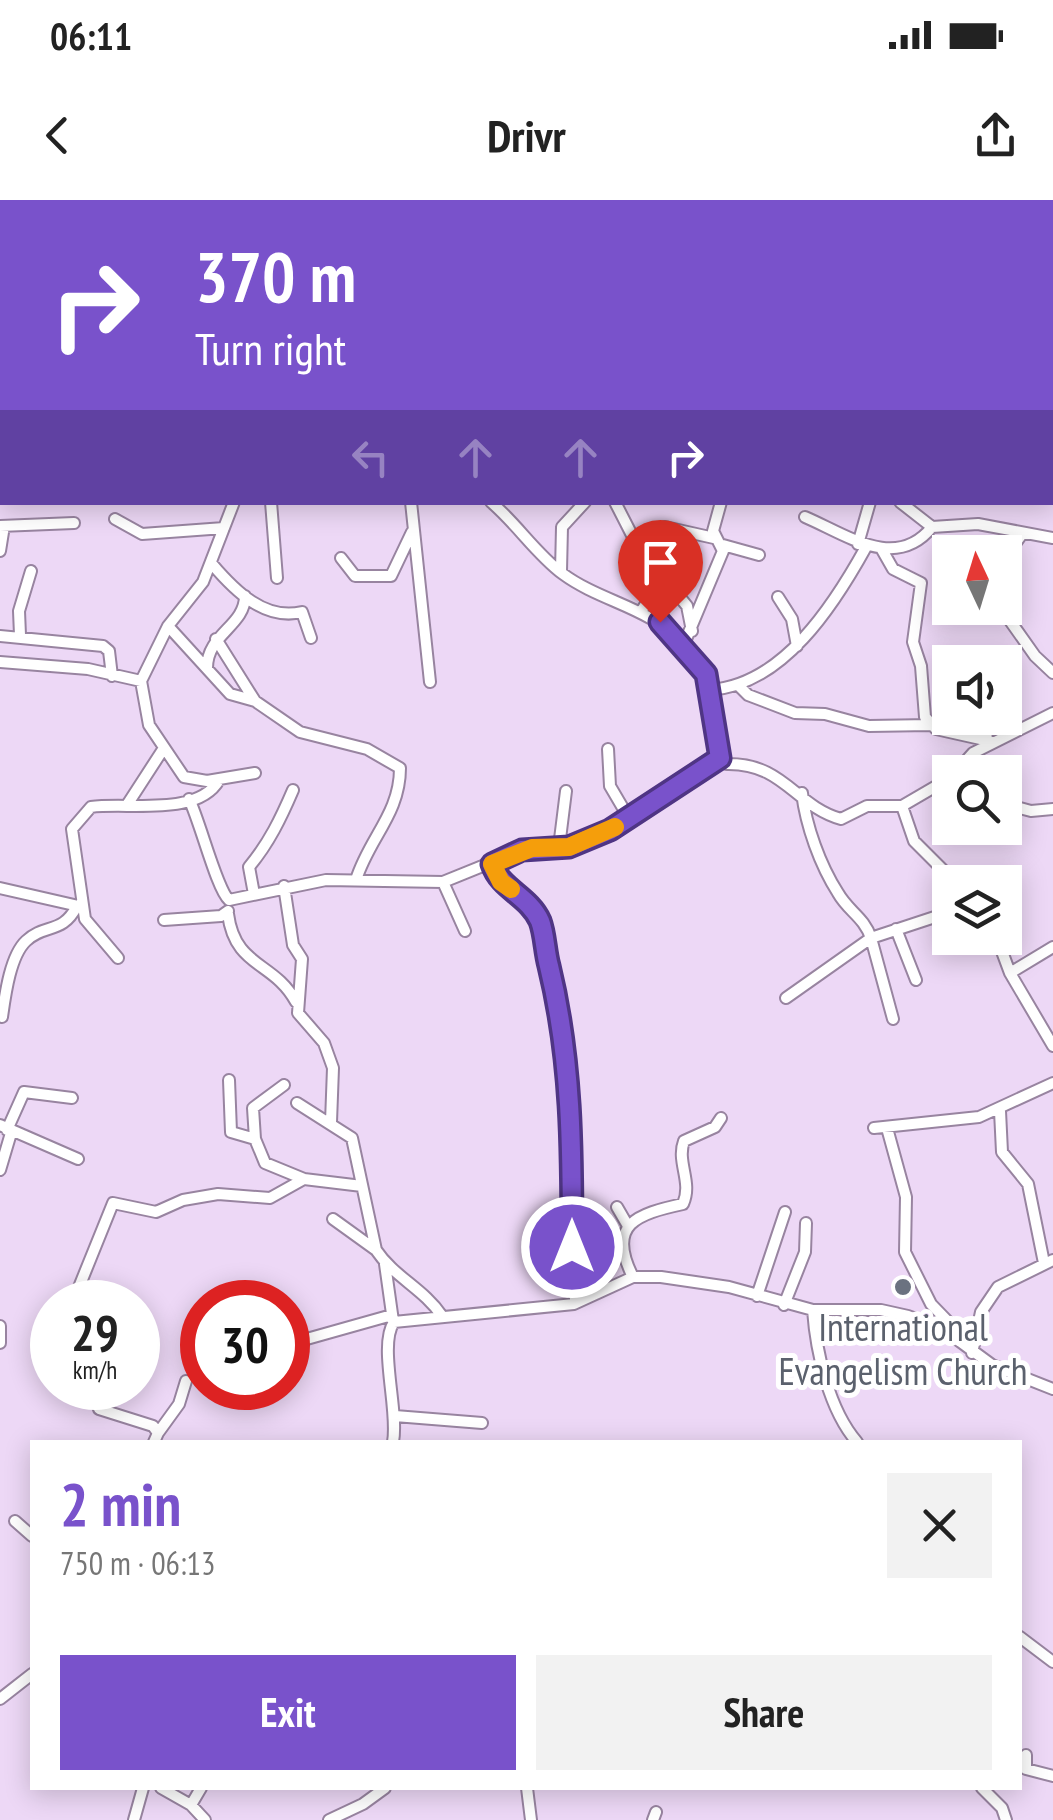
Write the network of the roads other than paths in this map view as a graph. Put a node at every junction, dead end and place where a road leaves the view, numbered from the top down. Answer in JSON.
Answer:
{"nodes":[{"id":1,"x":0,"y":223,"type":"edge"},
{"id":2,"x":0,"y":242,"type":"edge"},
{"id":3,"x":233,"y":505,"type":"edge"},
{"id":4,"x":271,"y":505,"type":"edge"},
{"id":5,"x":411,"y":505,"type":"edge"},
{"id":6,"x":494,"y":505,"type":"edge"},
{"id":7,"x":582,"y":505,"type":"edge"},
{"id":8,"x":617,"y":505,"type":"edge"},
{"id":9,"x":721,"y":505,"type":"edge"},
{"id":10,"x":869,"y":505,"type":"edge"},
{"id":11,"x":904,"y":505,"type":"edge"},
{"id":12,"x":805,"y":517,"type":"dead end"},
{"id":13,"x":114,"y":520,"type":"dead end"},
{"id":14,"x":74,"y":523,"type":"dead end"},
{"id":15,"x":2,"y":526,"type":"edge"},
{"id":16,"x":932,"y":527,"type":"junction"},
{"id":17,"x":224,"y":528,"type":"junction"},
{"id":18,"x":666,"y":528,"type":"dead end"},
{"id":19,"x":413,"y":531,"type":"junction"},
{"id":20,"x":1022,"y":534,"type":"joint"},
{"id":21,"x":1051,"y":540,"type":"edge"},
{"id":22,"x":718,"y":542,"type":"junction"},
{"id":23,"x":862,"y":546,"type":"junction"},
{"id":24,"x":881,"y":548,"type":"junction"},
{"id":25,"x":0,"y":551,"type":"edge"},
{"id":26,"x":759,"y":555,"type":"dead end"},
{"id":27,"x":341,"y":558,"type":"dead end"},
{"id":28,"x":212,"y":564,"type":"junction"},
{"id":29,"x":31,"y":571,"type":"dead end"},
{"id":30,"x":560,"y":572,"type":"junction"},
{"id":31,"x":277,"y":578,"type":"dead end"},
{"id":32,"x":661,"y":578,"type":"junction"},
{"id":33,"x":245,"y":596,"type":"junction"},
{"id":34,"x":778,"y":597,"type":"dead end"},
{"id":35,"x":642,"y":612,"type":"junction"},
{"id":36,"x":1013,"y":625,"type":"edge"},
{"id":37,"x":168,"y":626,"type":"junction"},
{"id":38,"x":692,"y":631,"type":"junction"},
{"id":39,"x":20,"y":635,"type":"junction"},
{"id":40,"x":0,"y":636,"type":"edge"},
{"id":41,"x":311,"y":638,"type":"dead end"},
{"id":42,"x":216,"y":639,"type":"junction"},
{"id":43,"x":684,"y":644,"type":"junction"},
{"id":44,"x":797,"y":646,"type":"junction"},
{"id":45,"x":0,"y":662,"type":"edge"},
{"id":46,"x":207,"y":669,"type":"junction"},
{"id":47,"x":1053,"y":673,"type":"edge"},
{"id":48,"x":112,"y":676,"type":"junction"},
{"id":49,"x":141,"y":682,"type":"junction"},
{"id":50,"x":430,"y":682,"type":"dead end"},
{"id":51,"x":738,"y":686,"type":"junction"},
{"id":52,"x":710,"y":690,"type":"junction"},
{"id":53,"x":254,"y":701,"type":"junction"},
{"id":54,"x":1053,"y":713,"type":"edge"},
{"id":55,"x":930,"y":725,"type":"junction"},
{"id":56,"x":988,"y":735,"type":"edge"},
{"id":57,"x":990,"y":742,"type":"junction"},
{"id":58,"x":608,"y":748,"type":"dead end"},
{"id":59,"x":162,"y":751,"type":"junction"},
{"id":60,"x":972,"y":755,"type":"edge"},
{"id":61,"x":720,"y":758,"type":"junction"},
{"id":62,"x":255,"y":773,"type":"dead end"},
{"id":63,"x":219,"y":780,"type":"junction"},
{"id":64,"x":293,"y":790,"type":"dead end"},
{"id":65,"x":932,"y":790,"type":"edge"},
{"id":66,"x":566,"y":791,"type":"dead end"},
{"id":67,"x":802,"y":793,"type":"junction"},
{"id":68,"x":188,"y":800,"type":"junction"},
{"id":69,"x":127,"y":806,"type":"junction"},
{"id":70,"x":902,"y":806,"type":"junction"},
{"id":71,"x":1022,"y":809,"type":"edge"},
{"id":72,"x":1053,"y":809,"type":"edge"},
{"id":73,"x":630,"y":820,"type":"junction"},
{"id":74,"x":559,"y":848,"type":"junction"},
{"id":75,"x":492,"y":864,"type":"junction"},
{"id":76,"x":938,"y":865,"type":"edge"},
{"id":77,"x":356,"y":880,"type":"junction"},
{"id":78,"x":443,"y":882,"type":"junction"},
{"id":79,"x":284,"y":886,"type":"junction"},
{"id":80,"x":0,"y":888,"type":"edge"},
{"id":81,"x":254,"y":894,"type":"junction"},
{"id":82,"x":229,"y":900,"type":"junction"},
{"id":83,"x":80,"y":906,"type":"junction"},
{"id":84,"x":228,"y":914,"type":"junction"},
{"id":85,"x":932,"y":918,"type":"edge"},
{"id":86,"x":164,"y":920,"type":"dead end"},
{"id":87,"x":896,"y":929,"type":"junction"},
{"id":88,"x":466,"y":931,"type":"dead end"},
{"id":89,"x":872,"y":938,"type":"junction"},
{"id":90,"x":1053,"y":947,"type":"edge"},
{"id":91,"x":1003,"y":955,"type":"edge"},
{"id":92,"x":118,"y":958,"type":"dead end"},
{"id":93,"x":1010,"y":973,"type":"junction"},
{"id":94,"x":916,"y":980,"type":"dead end"},
{"id":95,"x":786,"y":998,"type":"dead end"},
{"id":96,"x":297,"y":1002,"type":"junction"},
{"id":97,"x":1,"y":1017,"type":"edge"},
{"id":98,"x":893,"y":1018,"type":"dead end"},
{"id":99,"x":0,"y":1030,"type":"edge"},
{"id":100,"x":1053,"y":1046,"type":"edge"},
{"id":101,"x":228,"y":1080,"type":"dead end"},
{"id":102,"x":1053,"y":1083,"type":"edge"},
{"id":103,"x":284,"y":1085,"type":"dead end"},
{"id":104,"x":72,"y":1098,"type":"dead end"},
{"id":105,"x":297,"y":1103,"type":"dead end"},
{"id":106,"x":1000,"y":1111,"type":"junction"},
{"id":107,"x":721,"y":1118,"type":"dead end"},
{"id":108,"x":330,"y":1122,"type":"junction"},
{"id":109,"x":874,"y":1128,"type":"dead end"},
{"id":110,"x":887,"y":1128,"type":"junction"},
{"id":111,"x":6,"y":1130,"type":"edge"},
{"id":112,"x":255,"y":1139,"type":"junction"},
{"id":113,"x":78,"y":1158,"type":"dead end"},
{"id":114,"x":0,"y":1170,"type":"edge"},
{"id":115,"x":304,"y":1179,"type":"junction"},
{"id":116,"x":362,"y":1186,"type":"junction"},
{"id":117,"x":617,"y":1206,"type":"dead end"},
{"id":118,"x":785,"y":1212,"type":"dead end"},
{"id":119,"x":333,"y":1219,"type":"dead end"},
{"id":120,"x":806,"y":1223,"type":"dead end"},
{"id":121,"x":628,"y":1226,"type":"junction"},
{"id":122,"x":376,"y":1250,"type":"junction"},
{"id":123,"x":1048,"y":1262,"type":"edge"},
{"id":124,"x":386,"y":1264,"type":"junction"},
{"id":125,"x":633,"y":1278,"type":"junction"},
{"id":126,"x":82,"y":1280,"type":"edge"},
{"id":127,"x":758,"y":1296,"type":"junction"},
{"id":128,"x":574,"y":1304,"type":"junction"},
{"id":129,"x":784,"y":1305,"type":"junction"},
{"id":130,"x":812,"y":1310,"type":"junction"},
{"id":131,"x":442,"y":1316,"type":"junction"},
{"id":132,"x":393,"y":1318,"type":"junction"},
{"id":133,"x":0,"y":1326,"type":"edge"},
{"id":134,"x":310,"y":1339,"type":"edge"},
{"id":135,"x":0,"y":1343,"type":"edge"},
{"id":136,"x":972,"y":1351,"type":"junction"},
{"id":137,"x":1052,"y":1386,"type":"edge"},
{"id":138,"x":180,"y":1401,"type":"edge"},
{"id":139,"x":103,"y":1410,"type":"edge"},
{"id":140,"x":395,"y":1416,"type":"junction"},
{"id":141,"x":482,"y":1423,"type":"dead end"},
{"id":142,"x":156,"y":1438,"type":"edge"},
{"id":143,"x":392,"y":1440,"type":"edge"},
{"id":144,"x":856,"y":1440,"type":"edge"},
{"id":145,"x":15,"y":1521,"type":"dead end"},
{"id":146,"x":30,"y":1534,"type":"edge"},
{"id":147,"x":1022,"y":1639,"type":"edge"},
{"id":148,"x":1053,"y":1662,"type":"edge"},
{"id":149,"x":30,"y":1676,"type":"edge"},
{"id":150,"x":0,"y":1699,"type":"edge"},
{"id":151,"x":1026,"y":1755,"type":"dead end"},
{"id":152,"x":1053,"y":1776,"type":"edge"},
{"id":153,"x":142,"y":1790,"type":"edge"},
{"id":154,"x":165,"y":1790,"type":"edge"},
{"id":155,"x":200,"y":1790,"type":"edge"},
{"id":156,"x":382,"y":1790,"type":"edge"},
{"id":157,"x":527,"y":1790,"type":"edge"},
{"id":158,"x":984,"y":1790,"type":"edge"},
{"id":159,"x":191,"y":1805,"type":"junction"},
{"id":160,"x":134,"y":1820,"type":"edge"},
{"id":161,"x":205,"y":1820,"type":"edge"},
{"id":162,"x":328,"y":1820,"type":"edge"},
{"id":163,"x":532,"y":1820,"type":"edge"},
{"id":164,"x":1006,"y":1820,"type":"edge"}],
"edges":[{"from":1,"to":2,"type":"street"},
{"from":3,"to":17,"type":"street"},
{"from":4,"to":31,"type":"street"},
{"from":5,"to":19,"type":"street"},
{"from":6,"to":30,"type":"street"},
{"from":7,"to":30,"type":"street"},
{"from":8,"to":32,"type":"street"},
{"from":9,"to":22,"type":"street"},
{"from":10,"to":23,"type":"street"},
{"from":11,"to":16,"type":"street"},
{"from":12,"to":23,"type":"street"},
{"from":13,"to":17,"type":"street"},
{"from":14,"to":15,"type":"street"},
{"from":15,"to":25,"type":"street"},
{"from":16,"to":20,"type":"street"},
{"from":16,"to":24,"type":"street"},
{"from":17,"to":28,"type":"street"},
{"from":18,"to":22,"type":"street"},
{"from":19,"to":27,"type":"street"},
{"from":19,"to":50,"type":"street"},
{"from":20,"to":21,"type":"street"},
{"from":22,"to":26,"type":"street"},
{"from":22,"to":38,"type":"street"},
{"from":23,"to":24,"type":"street"},
{"from":23,"to":44,"type":"street"},
{"from":24,"to":55,"type":"street"},
{"from":28,"to":33,"type":"street"},
{"from":28,"to":37,"type":"street"},
{"from":29,"to":39,"type":"street"},
{"from":30,"to":35,"type":"street"},
{"from":32,"to":35,"type":"street"},
{"from":32,"to":38,"type":"street"},
{"from":33,"to":41,"type":"street"},
{"from":33,"to":42,"type":"street"},
{"from":34,"to":44,"type":"street"},
{"from":35,"to":43,"type":"street"},
{"from":36,"to":47,"type":"street"},
{"from":37,"to":46,"type":"street"},
{"from":37,"to":49,"type":"street"},
{"from":38,"to":43,"type":"street"},
{"from":39,"to":40,"type":"street"},
{"from":39,"to":48,"type":"street"},
{"from":42,"to":46,"type":"street"},
{"from":42,"to":53,"type":"street"},
{"from":43,"to":52,"type":"street"},
{"from":44,"to":51,"type":"street"},
{"from":45,"to":48,"type":"street"},
{"from":46,"to":53,"type":"street"},
{"from":48,"to":49,"type":"street"},
{"from":49,"to":59,"type":"street"},
{"from":51,"to":52,"type":"street"},
{"from":51,"to":55,"type":"street"},
{"from":52,"to":61,"type":"street"},
{"from":53,"to":77,"type":"street"},
{"from":54,"to":57,"type":"street"},
{"from":55,"to":57,"type":"street"},
{"from":56,"to":57,"type":"street"},
{"from":57,"to":60,"type":"street"},
{"from":58,"to":73,"type":"street"},
{"from":59,"to":63,"type":"street"},
{"from":59,"to":69,"type":"street"},
{"from":61,"to":67,"type":"street"},
{"from":61,"to":73,"type":"street"},
{"from":62,"to":63,"type":"street"},
{"from":63,"to":68,"type":"street"},
{"from":64,"to":81,"type":"street"},
{"from":65,"to":70,"type":"street"},
{"from":66,"to":74,"type":"street"},
{"from":67,"to":70,"type":"street"},
{"from":67,"to":89,"type":"street"},
{"from":68,"to":69,"type":"street"},
{"from":68,"to":82,"type":"street"},
{"from":69,"to":83,"type":"street"},
{"from":70,"to":76,"type":"street"},
{"from":71,"to":72,"type":"street"},
{"from":73,"to":74,"type":"street"},
{"from":74,"to":75,"type":"street"},
{"from":75,"to":78,"type":"street"},
{"from":75,"to":128,"type":"street"},
{"from":77,"to":78,"type":"street"},
{"from":77,"to":79,"type":"street"},
{"from":78,"to":88,"type":"street"},
{"from":79,"to":81,"type":"street"},
{"from":79,"to":96,"type":"street"},
{"from":80,"to":83,"type":"street"},
{"from":81,"to":82,"type":"street"},
{"from":82,"to":84,"type":"street"},
{"from":83,"to":92,"type":"street"},
{"from":83,"to":97,"type":"street"},
{"from":84,"to":86,"type":"street"},
{"from":84,"to":96,"type":"street"},
{"from":85,"to":87,"type":"street"},
{"from":87,"to":89,"type":"street"},
{"from":87,"to":94,"type":"street"},
{"from":89,"to":95,"type":"street"},
{"from":89,"to":98,"type":"street"},
{"from":90,"to":93,"type":"street"},
{"from":91,"to":93,"type":"street"},
{"from":93,"to":100,"type":"street"},
{"from":96,"to":108,"type":"street"},
{"from":97,"to":99,"type":"street"},
{"from":101,"to":112,"type":"street"},
{"from":102,"to":106,"type":"street"},
{"from":103,"to":112,"type":"street"},
{"from":104,"to":111,"type":"street"},
{"from":105,"to":108,"type":"street"},
{"from":106,"to":110,"type":"street"},
{"from":106,"to":123,"type":"street"},
{"from":107,"to":121,"type":"street"},
{"from":108,"to":116,"type":"street"},
{"from":109,"to":110,"type":"street"},
{"from":110,"to":136,"type":"street"},
{"from":111,"to":113,"type":"street"},
{"from":111,"to":114,"type":"street"},
{"from":112,"to":115,"type":"street"},
{"from":115,"to":116,"type":"street"},
{"from":115,"to":126,"type":"street"},
{"from":116,"to":122,"type":"street"},
{"from":117,"to":121,"type":"street"},
{"from":118,"to":127,"type":"street"},
{"from":119,"to":122,"type":"street"},
{"from":120,"to":129,"type":"street"},
{"from":121,"to":125,"type":"street"},
{"from":122,"to":124,"type":"street"},
{"from":123,"to":136,"type":"street"},
{"from":124,"to":131,"type":"street"},
{"from":124,"to":132,"type":"street"},
{"from":125,"to":127,"type":"street"},
{"from":125,"to":128,"type":"street"},
{"from":127,"to":129,"type":"street"},
{"from":128,"to":131,"type":"street"},
{"from":129,"to":130,"type":"street"},
{"from":130,"to":136,"type":"street"},
{"from":130,"to":144,"type":"street"},
{"from":131,"to":132,"type":"street"},
{"from":132,"to":134,"type":"street"},
{"from":132,"to":140,"type":"street"},
{"from":133,"to":135,"type":"street"},
{"from":136,"to":137,"type":"street"},
{"from":138,"to":142,"type":"street"},
{"from":139,"to":142,"type":"street"},
{"from":140,"to":141,"type":"street"},
{"from":140,"to":143,"type":"street"},
{"from":145,"to":146,"type":"street"},
{"from":147,"to":148,"type":"street"},
{"from":149,"to":150,"type":"street"},
{"from":151,"to":152,"type":"street"},
{"from":153,"to":160,"type":"street"},
{"from":154,"to":159,"type":"street"},
{"from":155,"to":159,"type":"street"},
{"from":156,"to":162,"type":"street"},
{"from":157,"to":163,"type":"street"},
{"from":158,"to":164,"type":"street"},
{"from":159,"to":161,"type":"street"}]}
